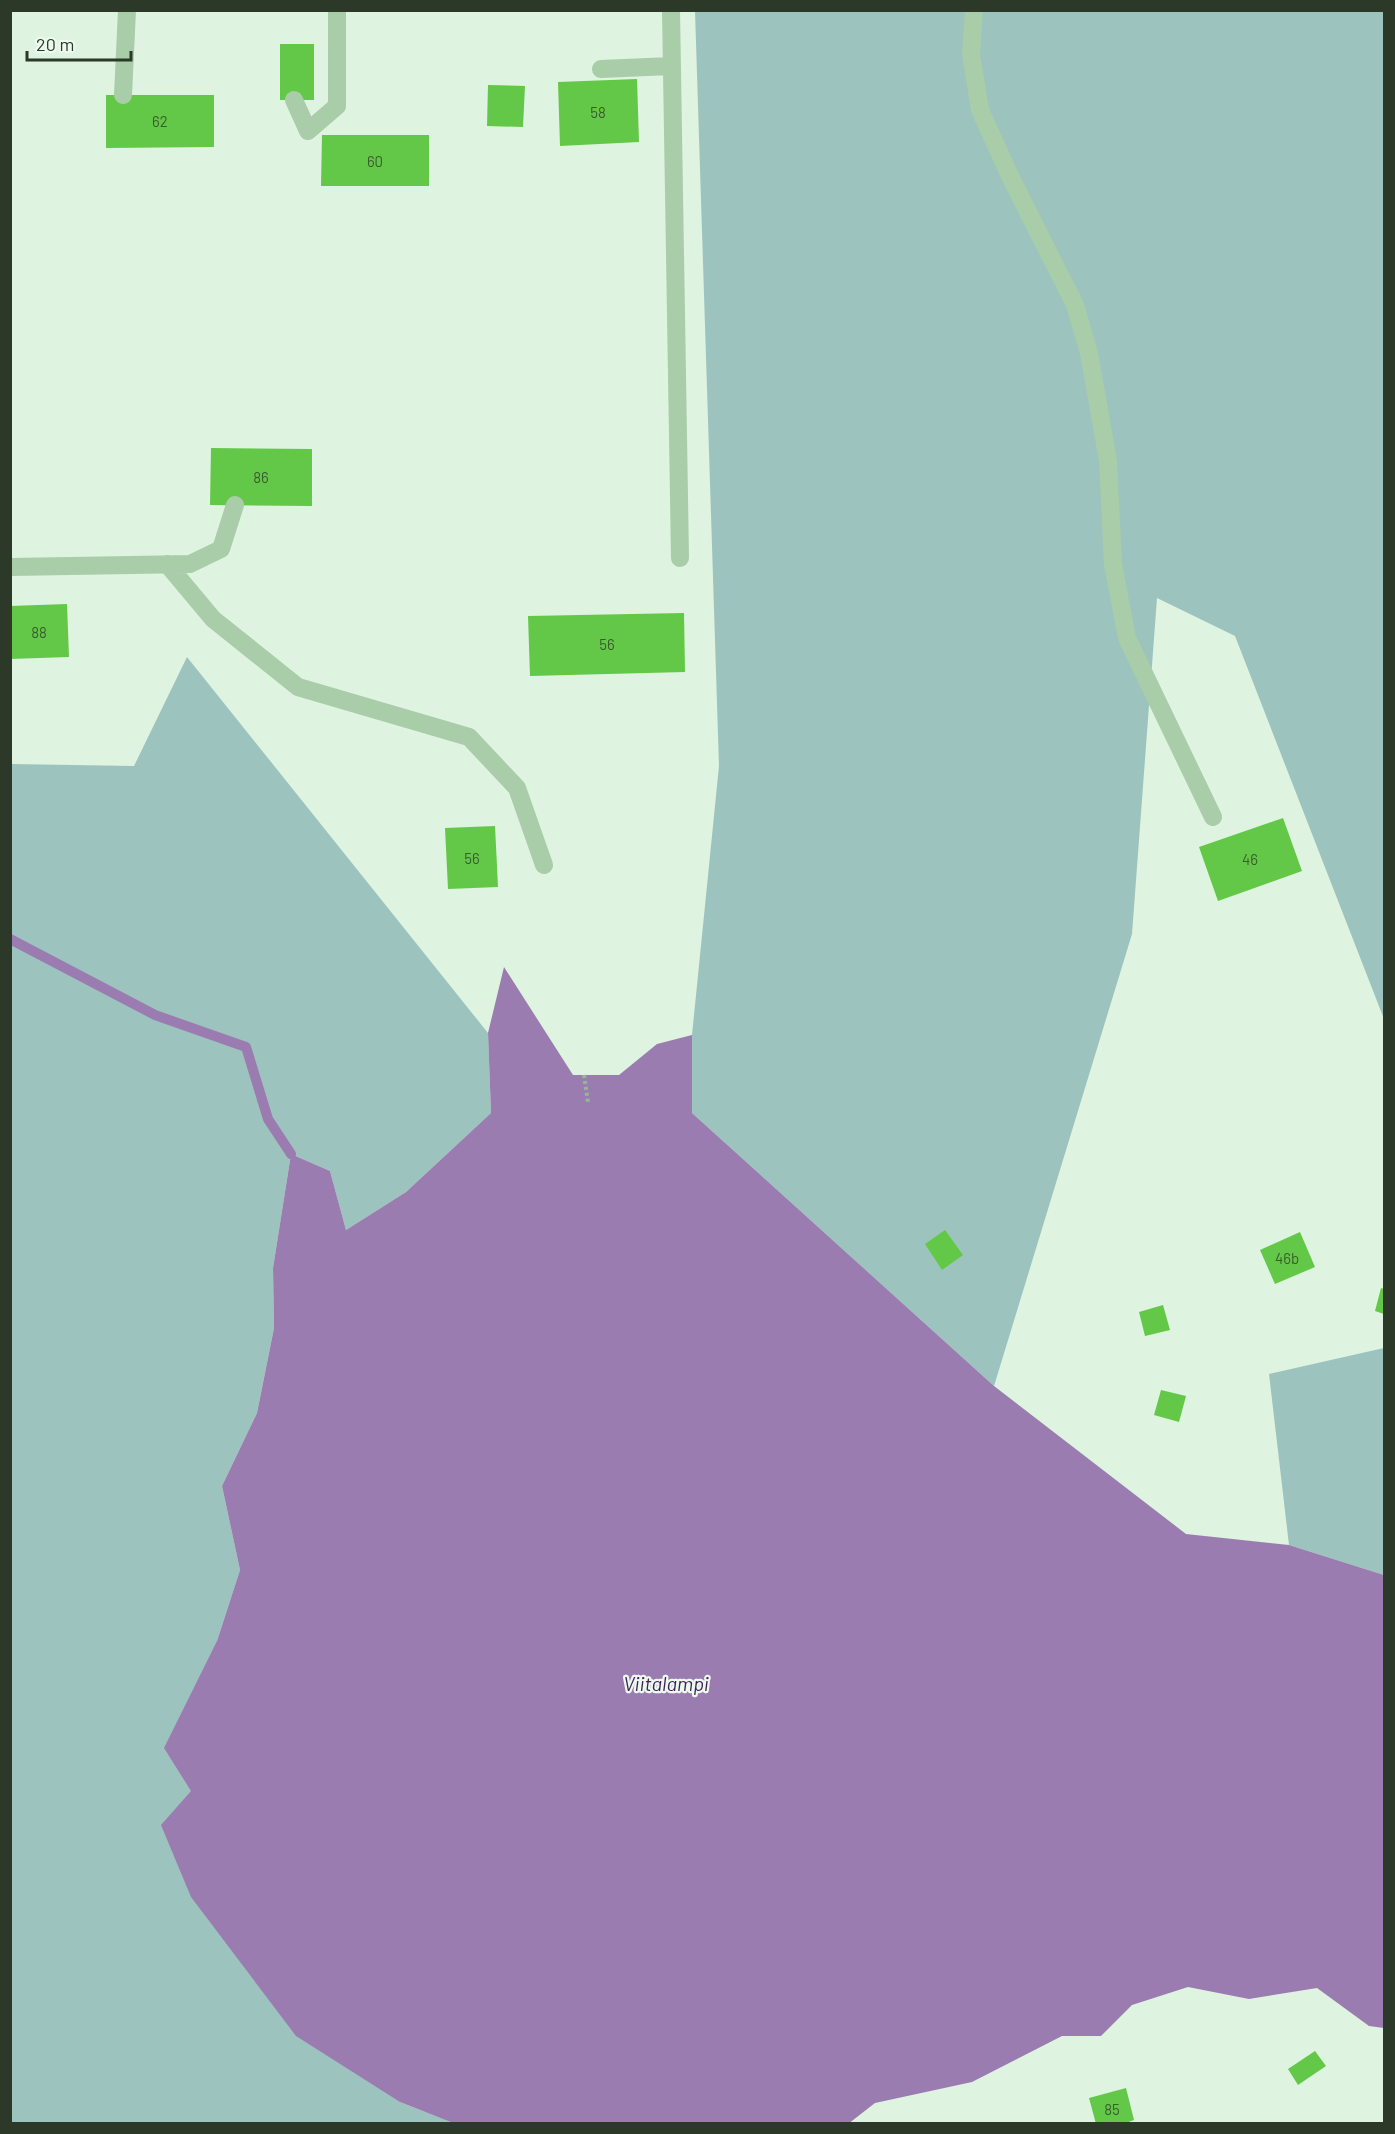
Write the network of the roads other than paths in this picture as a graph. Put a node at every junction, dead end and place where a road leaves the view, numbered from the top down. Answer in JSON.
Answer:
{"nodes":[{"id":1,"x":127,"y":10,"type":"edge"},
{"id":2,"x":337,"y":10,"type":"edge"},
{"id":3,"x":671,"y":10,"type":"edge"},
{"id":4,"x":974,"y":10,"type":"edge"},
{"id":5,"x":671,"y":66,"type":"junction"},
{"id":6,"x":602,"y":69,"type":"dead end"},
{"id":7,"x":123,"y":95,"type":"dead end"},
{"id":8,"x":294,"y":100,"type":"dead end"},
{"id":9,"x":235,"y":505,"type":"dead end"},
{"id":10,"x":680,"y":558,"type":"dead end"},
{"id":11,"x":167,"y":564,"type":"junction"},
{"id":12,"x":10,"y":567,"type":"edge"},
{"id":13,"x":1213,"y":817,"type":"dead end"},
{"id":14,"x":544,"y":865,"type":"dead end"}],
"edges":[{"from":1,"to":7,"type":"lane"},
{"from":2,"to":8,"type":"lane"},
{"from":3,"to":5,"type":"lane"},
{"from":4,"to":13,"type":"lane"},
{"from":5,"to":6,"type":"lane"},
{"from":5,"to":10,"type":"lane"},
{"from":9,"to":11,"type":"lane"},
{"from":11,"to":12,"type":"lane"},
{"from":11,"to":14,"type":"lane"}]}
